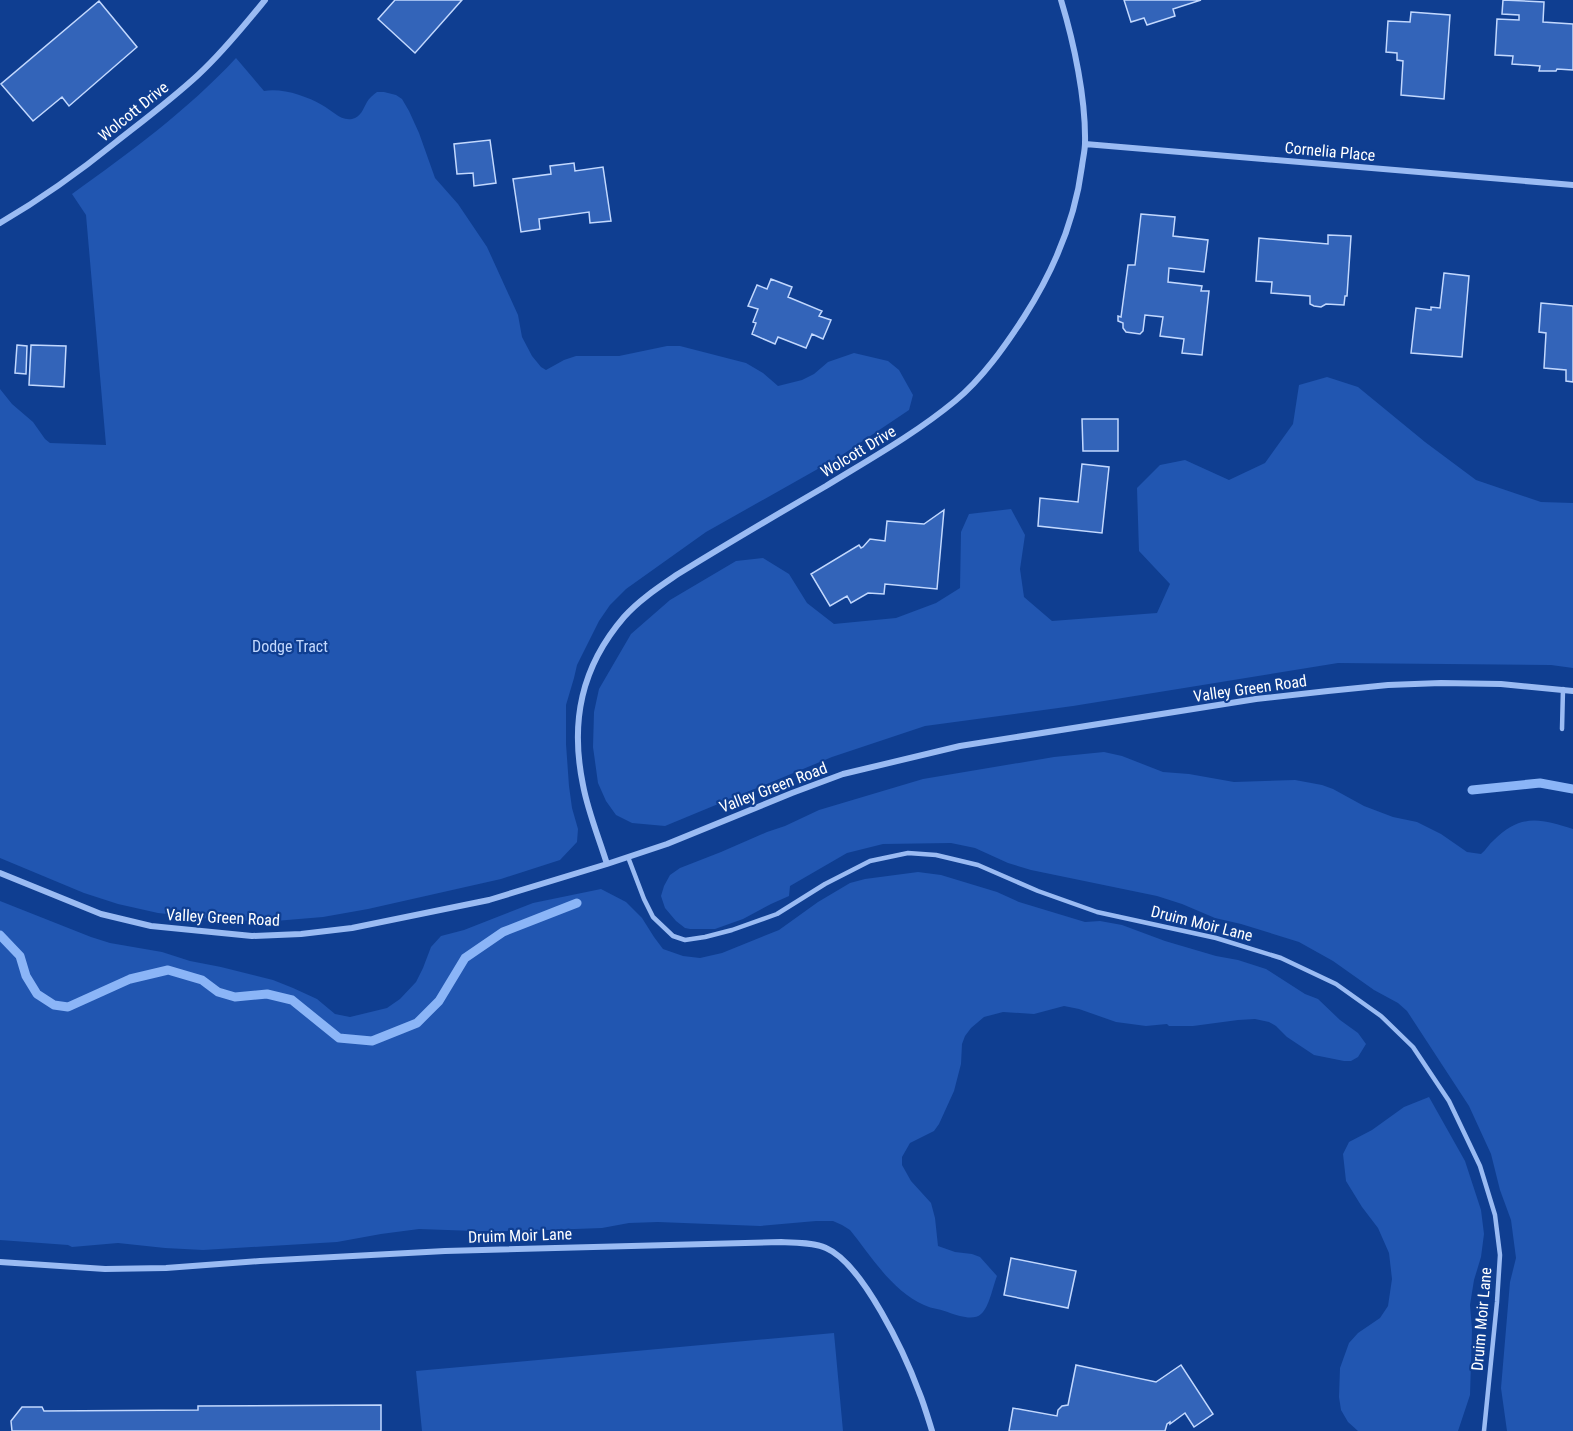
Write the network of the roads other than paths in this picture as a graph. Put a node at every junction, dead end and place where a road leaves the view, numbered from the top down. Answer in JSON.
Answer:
{"nodes":[{"id":1,"x":265,"y":0,"type":"edge"},
{"id":2,"x":1061,"y":0,"type":"edge"},
{"id":3,"x":1085,"y":144,"type":"junction"},
{"id":4,"x":1573,"y":185,"type":"edge"},
{"id":5,"x":0,"y":223,"type":"edge"},
{"id":6,"x":1563,"y":689,"type":"junction"},
{"id":7,"x":1573,"y":691,"type":"edge"},
{"id":8,"x":1562,"y":729,"type":"dead end"},
{"id":9,"x":628,"y":857,"type":"junction"},
{"id":10,"x":607,"y":864,"type":"junction"},
{"id":11,"x":0,"y":873,"type":"edge"},
{"id":12,"x":0,"y":1262,"type":"edge"},
{"id":13,"x":932,"y":1431,"type":"edge"},
{"id":14,"x":1484,"y":1431,"type":"edge"}],
"edges":[{"from":1,"to":5,"type":"street","name":"Wolcott Drive"},
{"from":2,"to":3,"type":"street","name":"Wolcott Drive"},
{"from":3,"to":4,"type":"street","name":"Cornelia Place"},
{"from":3,"to":10,"type":"street","name":"Wolcott Drive"},
{"from":6,"to":7,"type":"street","name":"Valley Green Road"},
{"from":6,"to":8,"type":"lane"},
{"from":6,"to":9,"type":"street","name":"Valley Green Road"},
{"from":9,"to":10,"type":"street","name":"Valley Green Road"},
{"from":9,"to":14,"type":"lane","name":"Druim Moir Lane"},
{"from":10,"to":11,"type":"street","name":"Valley Green Road"},
{"from":12,"to":13,"type":"street","name":"Druim Moir Lane"}]}
